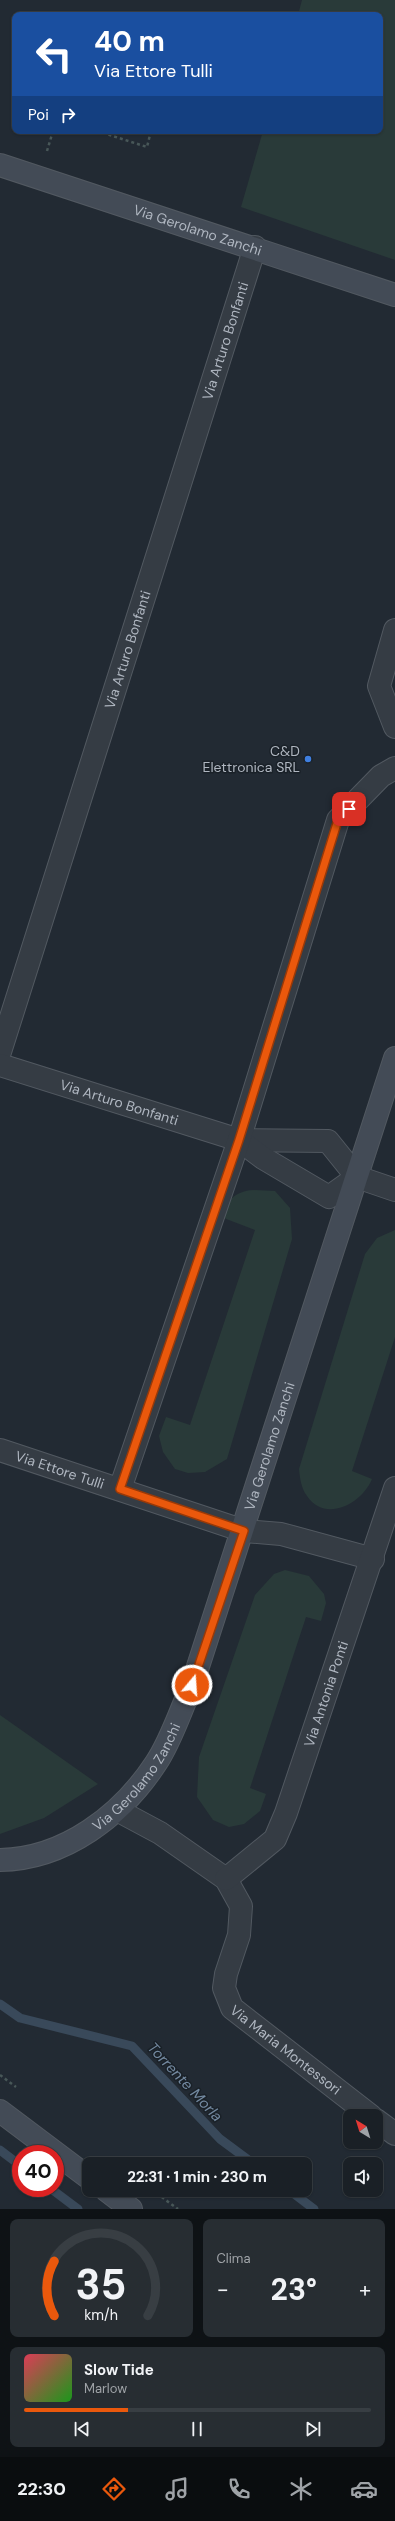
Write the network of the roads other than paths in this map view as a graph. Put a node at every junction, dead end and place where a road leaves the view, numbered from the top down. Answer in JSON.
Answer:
{"nodes":[{"id":1,"x":0,"y":165,"type":"edge"},
{"id":2,"x":255,"y":247,"type":"junction"},
{"id":3,"x":395,"y":295,"type":"edge"},
{"id":4,"x":395,"y":630,"type":"edge"},
{"id":5,"x":395,"y":726,"type":"edge"},
{"id":6,"x":395,"y":768,"type":"edge"},
{"id":7,"x":0,"y":1052,"type":"edge"},
{"id":8,"x":395,"y":1058,"type":"edge"},
{"id":9,"x":0,"y":1065,"type":"edge"},
{"id":10,"x":239,"y":1140,"type":"junction"},
{"id":11,"x":357,"y":1177,"type":"junction"},
{"id":12,"x":395,"y":1190,"type":"edge"},
{"id":13,"x":0,"y":1450,"type":"edge"},
{"id":14,"x":395,"y":1488,"type":"edge"},
{"id":15,"x":120,"y":1489,"type":"junction"},
{"id":16,"x":244,"y":1531,"type":"junction"},
{"id":17,"x":373,"y":1559,"type":"junction"},
{"id":18,"x":117,"y":1810,"type":"junction"},
{"id":19,"x":0,"y":1860,"type":"edge"},
{"id":20,"x":226,"y":1879,"type":"junction"},
{"id":21,"x":362,"y":2109,"type":"edge"},
{"id":22,"x":0,"y":2111,"type":"edge"},
{"id":23,"x":383,"y":2125,"type":"edge"},
{"id":24,"x":395,"y":2134,"type":"edge"},
{"id":25,"x":82,"y":2173,"type":"edge"},
{"id":26,"x":115,"y":2197,"type":"edge"},
{"id":27,"x":131,"y":2209,"type":"edge"}],
"edges":[{"from":1,"to":2,"type":"street","name":"Via Gerolamo Zanchi"},
{"from":2,"to":3,"type":"street","name":"Via Gerolamo Zanchi"},
{"from":2,"to":7,"type":"street","name":"Via Arturo Bonfanti"},
{"from":4,"to":5,"type":"street"},
{"from":6,"to":10,"type":"street"},
{"from":8,"to":11,"type":"street","name":"Via Gerolamo Zanchi"},
{"from":9,"to":10,"type":"street","name":"Via Arturo Bonfanti"},
{"from":10,"to":11,"type":"street","name":"Via Arturo Bonfanti"},
{"from":10,"to":11,"type":"street","name":"Via Arturo Bonfanti"},
{"from":10,"to":15,"type":"street"},
{"from":11,"to":12,"type":"street"},
{"from":11,"to":16,"type":"street","name":"Via Gerolamo Zanchi"},
{"from":13,"to":15,"type":"street","name":"Via Ettore Tulli"},
{"from":14,"to":17,"type":"street","name":"Via Antonia Ponti"},
{"from":15,"to":16,"type":"street","name":"Via Ettore Tulli"},
{"from":16,"to":17,"type":"street","name":"Via Ettore Tulli"},
{"from":16,"to":18,"type":"street","name":"Via Gerolamo Zanchi"},
{"from":17,"to":20,"type":"street","name":"Via Antonia Ponti"},
{"from":18,"to":19,"type":"street","name":"Via Gerolamo Zanchi"},
{"from":18,"to":20,"type":"street"},
{"from":20,"to":21,"type":"street","name":"Via Maria Montessori"},
{"from":22,"to":25,"type":"street"},
{"from":23,"to":24,"type":"street"},
{"from":26,"to":27,"type":"street"}]}
